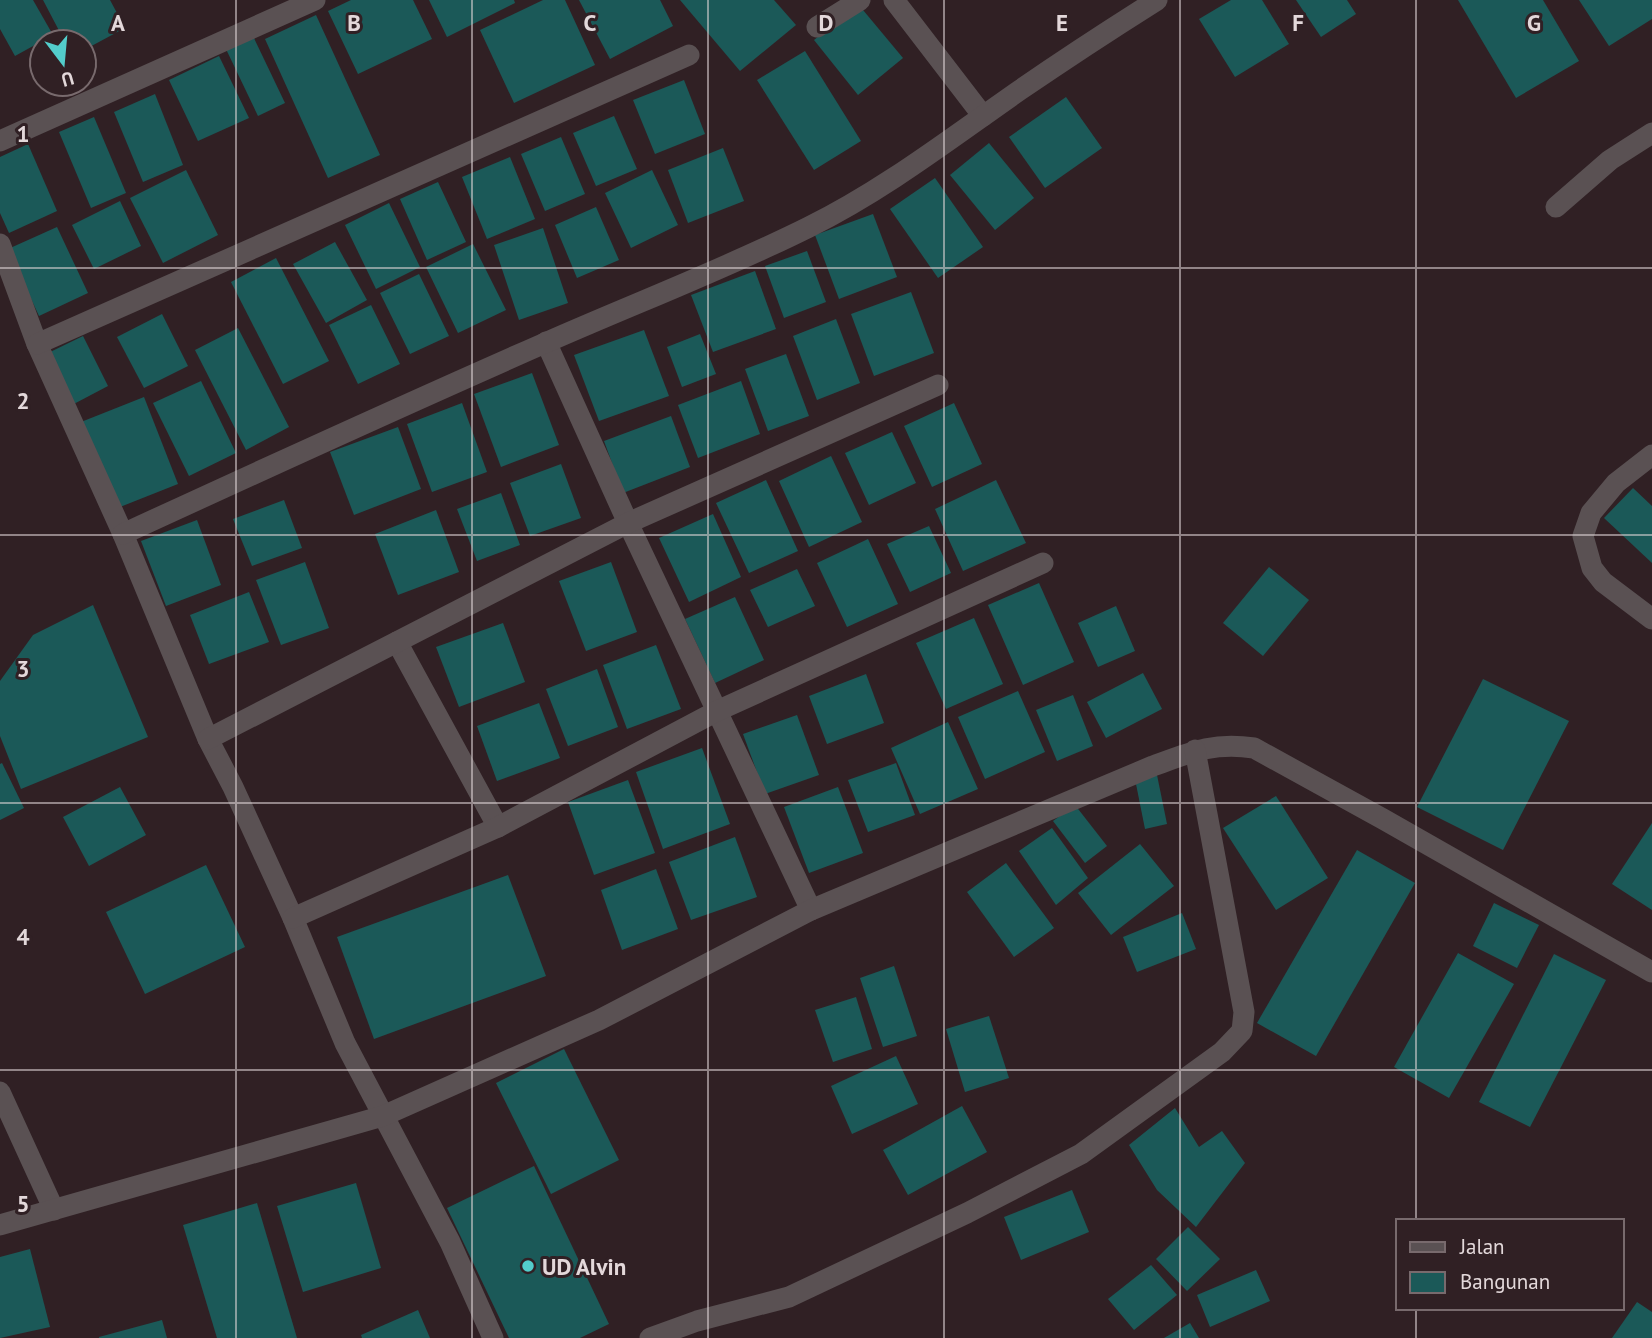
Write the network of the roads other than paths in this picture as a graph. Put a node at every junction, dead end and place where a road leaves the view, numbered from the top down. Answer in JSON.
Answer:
{"nodes":[{"id":1,"x":315,"y":0,"type":"edge"},
{"id":2,"x":860,"y":0,"type":"edge"},
{"id":3,"x":894,"y":0,"type":"edge"},
{"id":4,"x":1157,"y":0,"type":"edge"},
{"id":5,"x":817,"y":27,"type":"dead end"},
{"id":6,"x":689,"y":55,"type":"dead end"},
{"id":7,"x":983,"y":116,"type":"junction"},
{"id":8,"x":1652,"y":134,"type":"edge"},
{"id":9,"x":0,"y":141,"type":"edge"},
{"id":10,"x":1556,"y":207,"type":"dead end"},
{"id":11,"x":0,"y":244,"type":"edge"},
{"id":12,"x":546,"y":342,"type":"junction"},
{"id":13,"x":37,"y":344,"type":"junction"},
{"id":14,"x":938,"y":386,"type":"dead end"},
{"id":15,"x":1652,"y":455,"type":"edge"},
{"id":16,"x":628,"y":523,"type":"junction"},
{"id":17,"x":123,"y":534,"type":"junction"},
{"id":18,"x":1042,"y":563,"type":"dead end"},
{"id":19,"x":1652,"y":619,"type":"edge"},
{"id":20,"x":397,"y":642,"type":"junction"},
{"id":21,"x":717,"y":711,"type":"junction"},
{"id":22,"x":208,"y":739,"type":"junction"},
{"id":23,"x":1195,"y":750,"type":"junction"},
{"id":24,"x":498,"y":827,"type":"junction"},
{"id":25,"x":811,"y":910,"type":"junction"},
{"id":26,"x":293,"y":918,"type":"junction"},
{"id":27,"x":1652,"y":972,"type":"edge"},
{"id":28,"x":0,"y":1092,"type":"edge"},
{"id":29,"x":383,"y":1116,"type":"junction"},
{"id":30,"x":54,"y":1210,"type":"junction"},
{"id":31,"x":0,"y":1225,"type":"edge"},
{"id":32,"x":493,"y":1338,"type":"edge"},
{"id":33,"x":650,"y":1338,"type":"edge"}],
"edges":[{"from":1,"to":9,"type":"street"},
{"from":2,"to":5,"type":"street"},
{"from":3,"to":7,"type":"street"},
{"from":4,"to":7,"type":"street"},
{"from":6,"to":13,"type":"street"},
{"from":7,"to":12,"type":"street"},
{"from":8,"to":10,"type":"street"},
{"from":11,"to":13,"type":"street"},
{"from":12,"to":16,"type":"street"},
{"from":12,"to":17,"type":"street"},
{"from":13,"to":17,"type":"street"},
{"from":14,"to":16,"type":"street"},
{"from":15,"to":19,"type":"street"},
{"from":16,"to":20,"type":"street"},
{"from":16,"to":21,"type":"street"},
{"from":17,"to":22,"type":"street"},
{"from":18,"to":21,"type":"street"},
{"from":20,"to":22,"type":"street"},
{"from":20,"to":24,"type":"street"},
{"from":21,"to":24,"type":"street"},
{"from":21,"to":25,"type":"street"},
{"from":22,"to":26,"type":"street"},
{"from":23,"to":25,"type":"street"},
{"from":23,"to":27,"type":"street"},
{"from":23,"to":33,"type":"street"},
{"from":24,"to":26,"type":"street"},
{"from":25,"to":29,"type":"street"},
{"from":26,"to":29,"type":"street"},
{"from":28,"to":30,"type":"street"},
{"from":29,"to":30,"type":"street"},
{"from":29,"to":32,"type":"street"},
{"from":30,"to":31,"type":"street"}]}
